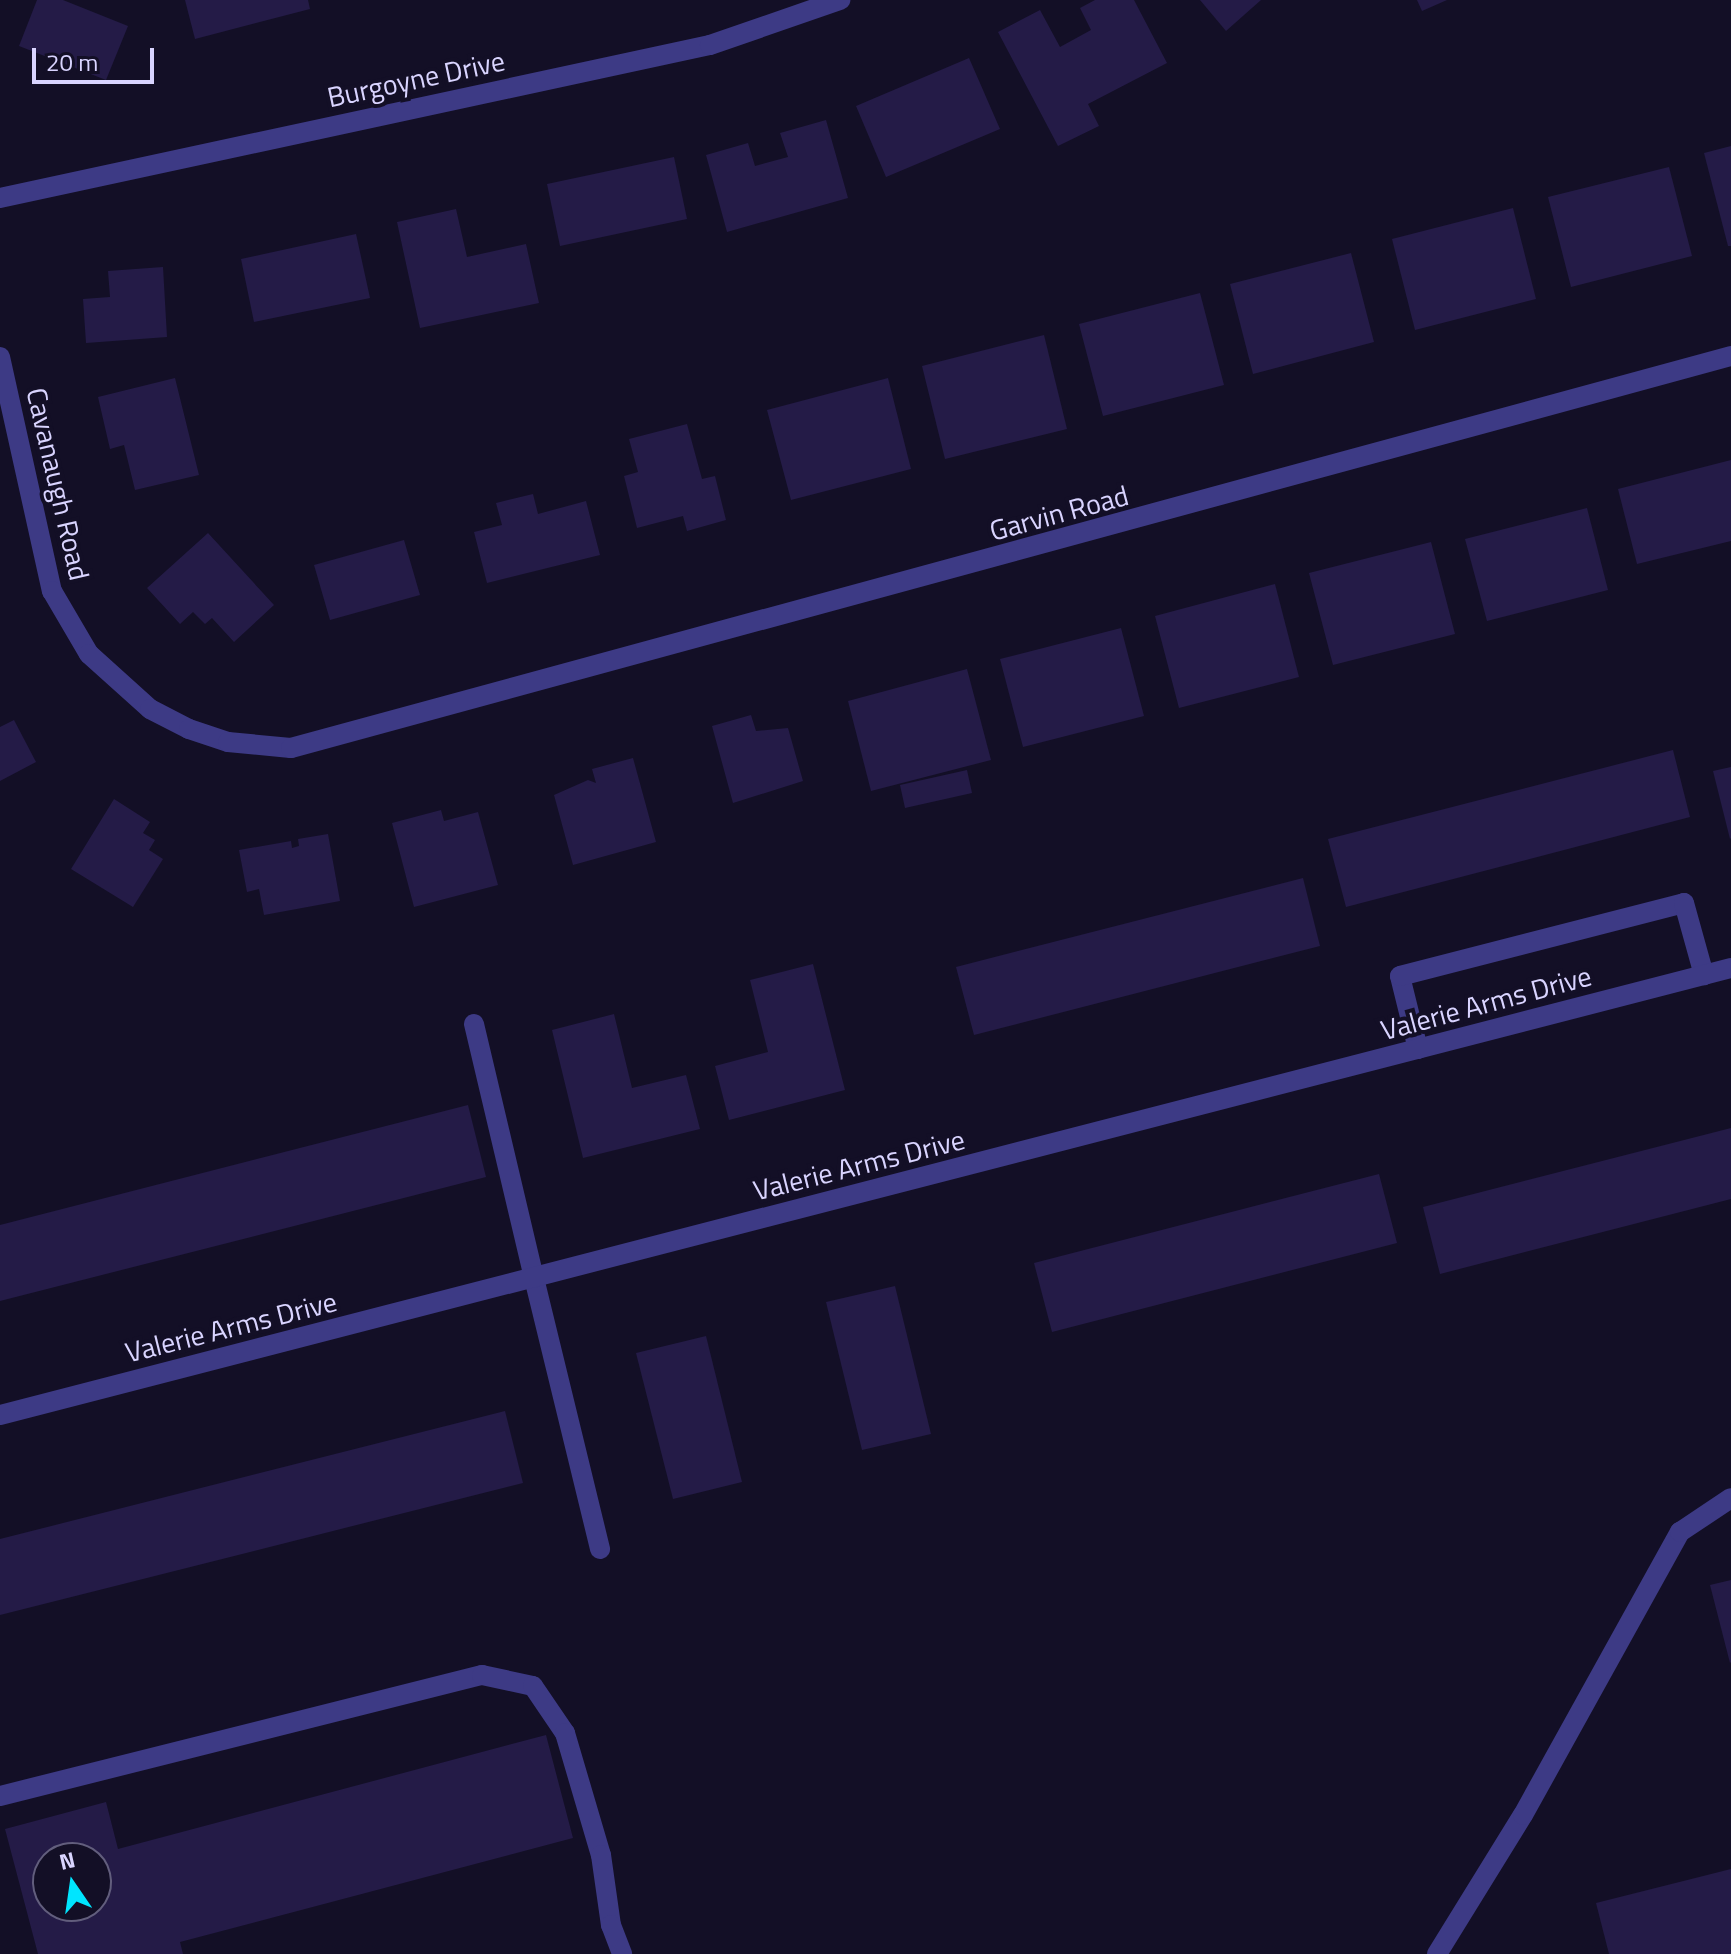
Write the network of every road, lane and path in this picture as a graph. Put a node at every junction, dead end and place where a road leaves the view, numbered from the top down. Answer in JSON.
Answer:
{"nodes":[{"id":1,"x":840,"y":0,"type":"edge"},
{"id":2,"x":0,"y":198,"type":"edge"},
{"id":3,"x":1731,"y":356,"type":"edge"},
{"id":4,"x":0,"y":357,"type":"edge"},
{"id":5,"x":401,"y":721,"type":"joint"},
{"id":6,"x":1731,"y":968,"type":"edge"},
{"id":7,"x":1704,"y":975,"type":"junction"},
{"id":8,"x":474,"y":1024,"type":"dead end"},
{"id":9,"x":1418,"y":1049,"type":"junction"},
{"id":10,"x":534,"y":1278,"type":"junction"},
{"id":11,"x":0,"y":1415,"type":"edge"},
{"id":12,"x":1731,"y":1498,"type":"edge"},
{"id":13,"x":600,"y":1549,"type":"dead end"},
{"id":14,"x":0,"y":1796,"type":"edge"},
{"id":15,"x":622,"y":1954,"type":"edge"},
{"id":16,"x":1437,"y":1954,"type":"edge"}],
"edges":[{"from":1,"to":2,"type":"street","name":"Burgoyne Drive"},
{"from":3,"to":5,"type":"street","name":"Garvin Road"},
{"from":4,"to":5,"type":"street","name":"Cavanaugh Road"},
{"from":6,"to":7,"type":"street","name":"Valerie Arms Drive"},
{"from":7,"to":9,"type":"street","name":"Valerie Arms Drive"},
{"from":7,"to":9,"type":"street"},
{"from":8,"to":10,"type":"street"},
{"from":9,"to":10,"type":"street","name":"Valerie Arms Drive"},
{"from":10,"to":11,"type":"street","name":"Valerie Arms Drive"},
{"from":10,"to":13,"type":"street"},
{"from":12,"to":16,"type":"street"},
{"from":14,"to":15,"type":"street"}]}
